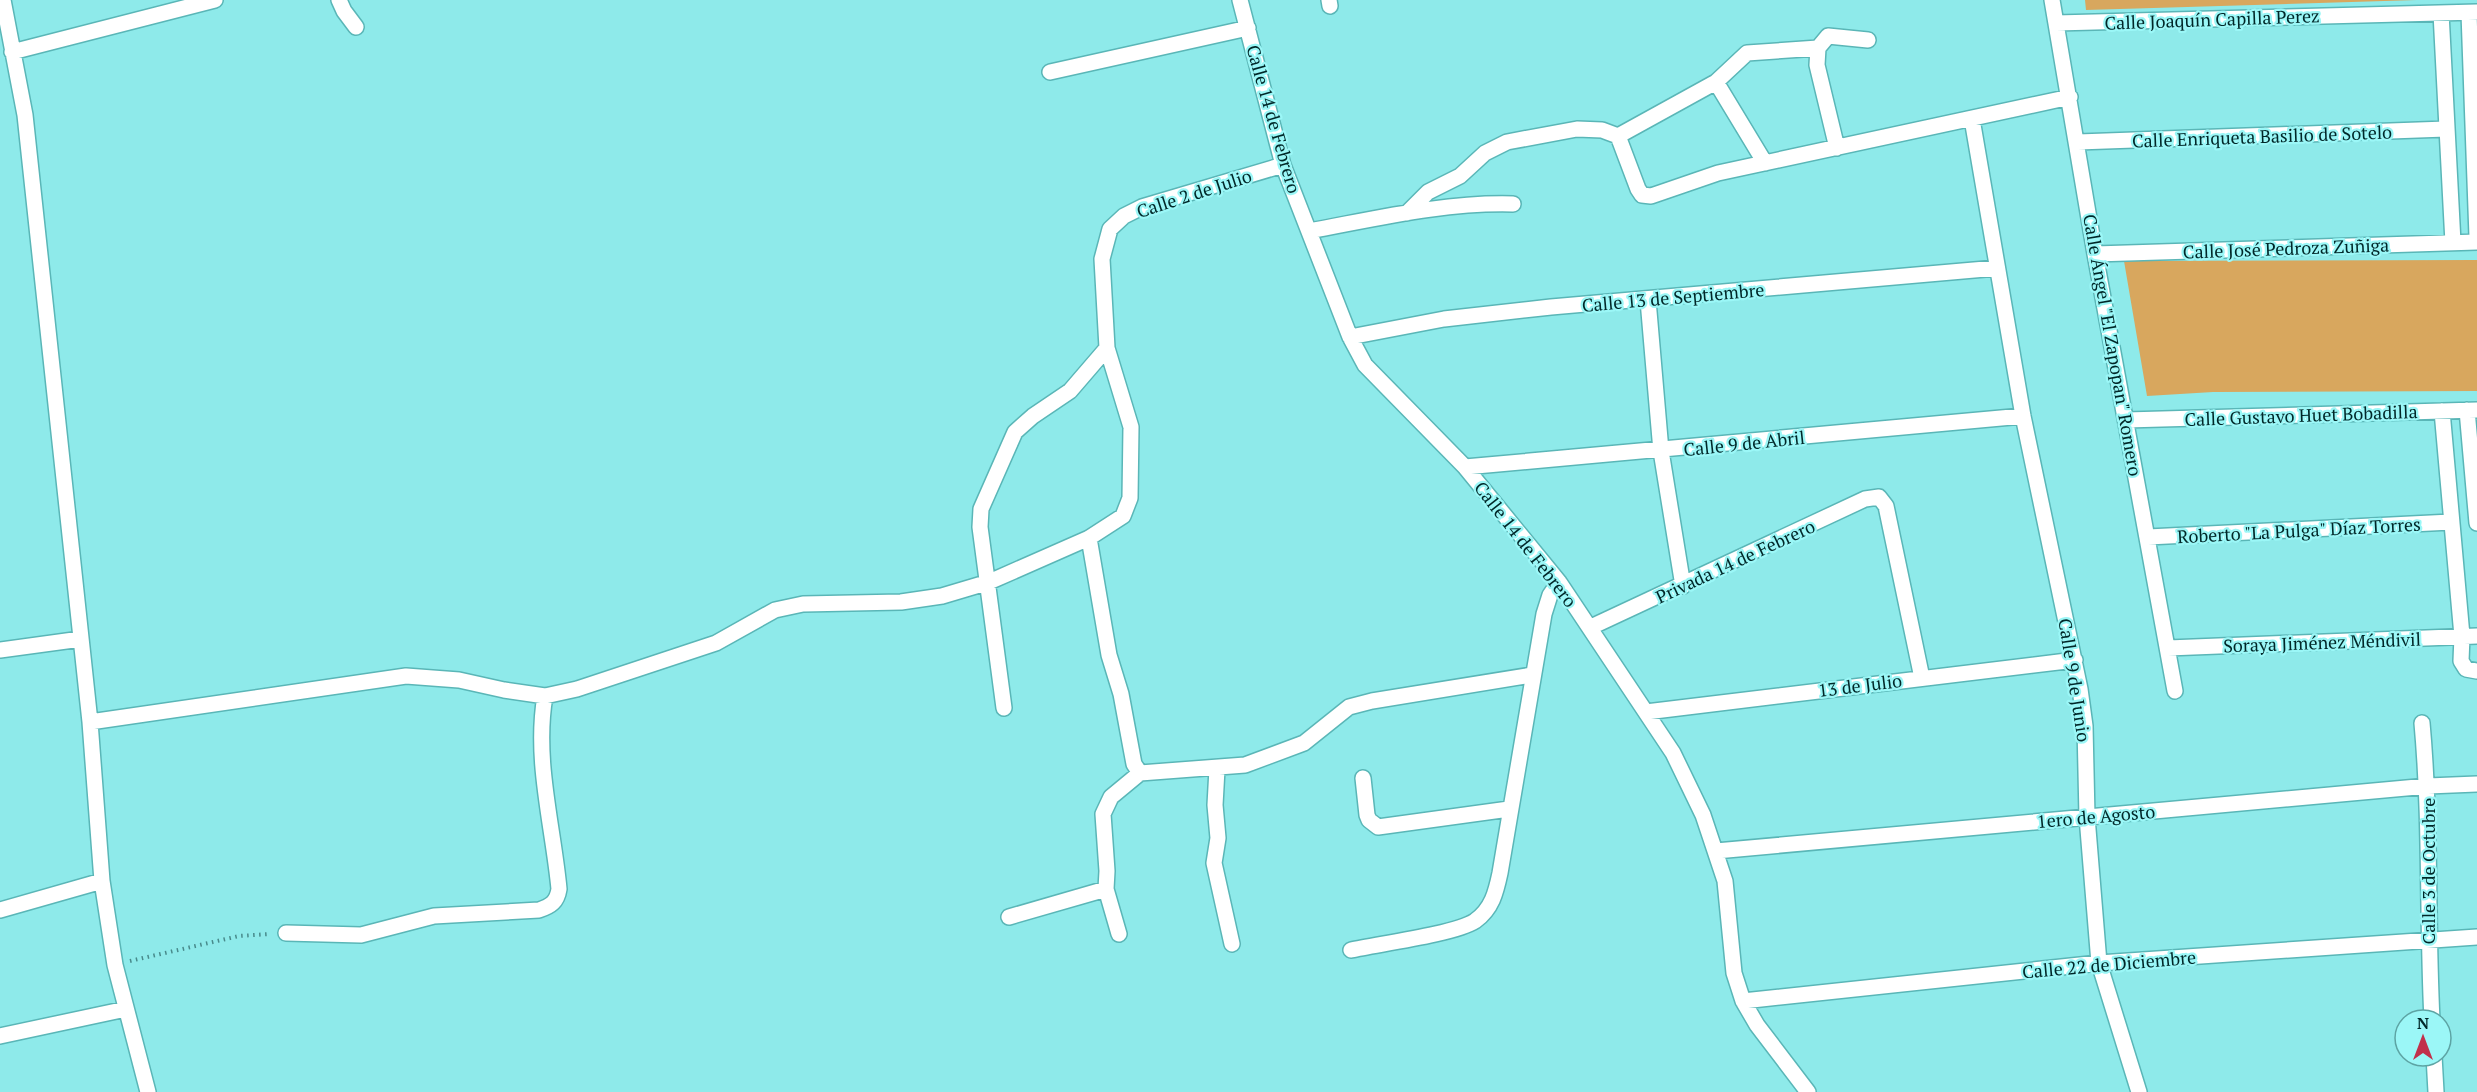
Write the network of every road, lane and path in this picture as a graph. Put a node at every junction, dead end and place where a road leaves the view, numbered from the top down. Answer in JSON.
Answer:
{"nodes":[{"id":1,"x":3,"y":0,"type":"edge"},
{"id":2,"x":215,"y":0,"type":"edge"},
{"id":3,"x":339,"y":0,"type":"edge"},
{"id":4,"x":1240,"y":0,"type":"edge"},
{"id":5,"x":2052,"y":0,"type":"edge"},
{"id":6,"x":2441,"y":13,"type":"junction"},
{"id":7,"x":2473,"y":13,"type":"edge"},
{"id":8,"x":2056,"y":23,"type":"junction"},
{"id":9,"x":356,"y":27,"type":"dead end"},
{"id":10,"x":1248,"y":28,"type":"junction"},
{"id":11,"x":1868,"y":40,"type":"dead end"},
{"id":12,"x":1818,"y":48,"type":"junction"},
{"id":13,"x":12,"y":52,"type":"junction"},
{"id":14,"x":1050,"y":72,"type":"dead end"},
{"id":15,"x":1716,"y":82,"type":"junction"},
{"id":16,"x":2070,"y":97,"type":"junction"},
{"id":17,"x":1972,"y":119,"type":"junction"},
{"id":18,"x":2446,"y":129,"type":"junction"},
{"id":19,"x":2474,"y":131,"type":"edge"},
{"id":20,"x":1618,"y":136,"type":"junction"},
{"id":21,"x":2078,"y":142,"type":"junction"},
{"id":22,"x":1838,"y":148,"type":"junction"},
{"id":23,"x":1765,"y":163,"type":"junction"},
{"id":24,"x":1283,"y":165,"type":"junction"},
{"id":25,"x":1513,"y":204,"type":"dead end"},
{"id":26,"x":1407,"y":213,"type":"junction"},
{"id":27,"x":1309,"y":231,"type":"junction"},
{"id":28,"x":2477,"y":237,"type":"edge"},
{"id":29,"x":2477,"y":242,"type":"edge"},
{"id":30,"x":2453,"y":243,"type":"junction"},
{"id":31,"x":2095,"y":254,"type":"junction"},
{"id":32,"x":1997,"y":268,"type":"junction"},
{"id":33,"x":1648,"y":300,"type":"junction"},
{"id":34,"x":1350,"y":337,"type":"junction"},
{"id":35,"x":1107,"y":348,"type":"junction"},
{"id":36,"x":2472,"y":410,"type":"edge"},
{"id":37,"x":2442,"y":411,"type":"junction"},
{"id":38,"x":2023,"y":416,"type":"junction"},
{"id":39,"x":2126,"y":420,"type":"junction"},
{"id":40,"x":1662,"y":451,"type":"junction"},
{"id":41,"x":1465,"y":467,"type":"junction"},
{"id":42,"x":2451,"y":522,"type":"junction"},
{"id":43,"x":2477,"y":523,"type":"edge"},
{"id":44,"x":2148,"y":537,"type":"junction"},
{"id":45,"x":1089,"y":538,"type":"junction"},
{"id":46,"x":989,"y":582,"type":"junction"},
{"id":47,"x":1559,"y":582,"type":"junction"},
{"id":48,"x":1683,"y":586,"type":"junction"},
{"id":49,"x":1591,"y":627,"type":"junction"},
{"id":50,"x":2469,"y":636,"type":"edge"},
{"id":51,"x":81,"y":639,"type":"junction"},
{"id":52,"x":2168,"y":648,"type":"junction"},
{"id":53,"x":0,"y":650,"type":"edge"},
{"id":54,"x":2075,"y":660,"type":"junction"},
{"id":55,"x":2477,"y":671,"type":"edge"},
{"id":56,"x":1532,"y":675,"type":"junction"},
{"id":57,"x":1922,"y":678,"type":"junction"},
{"id":58,"x":2175,"y":691,"type":"dead end"},
{"id":59,"x":545,"y":696,"type":"junction"},
{"id":60,"x":1004,"y":708,"type":"dead end"},
{"id":61,"x":1646,"y":712,"type":"junction"},
{"id":62,"x":90,"y":722,"type":"junction"},
{"id":63,"x":2422,"y":723,"type":"dead end"},
{"id":64,"x":1217,"y":769,"type":"junction"},
{"id":65,"x":1140,"y":772,"type":"junction"},
{"id":66,"x":1363,"y":778,"type":"dead end"},
{"id":67,"x":2477,"y":784,"type":"edge"},
{"id":68,"x":2428,"y":786,"type":"junction"},
{"id":69,"x":1509,"y":809,"type":"junction"},
{"id":70,"x":2087,"y":817,"type":"junction"},
{"id":71,"x":1716,"y":851,"type":"junction"},
{"id":72,"x":102,"y":881,"type":"junction"},
{"id":73,"x":1106,"y":889,"type":"junction"},
{"id":74,"x":0,"y":910,"type":"edge"},
{"id":75,"x":1009,"y":917,"type":"dead end"},
{"id":76,"x":286,"y":933,"type":"joint"},
{"id":77,"x":1119,"y":934,"type":"dead end"},
{"id":78,"x":2477,"y":937,"type":"edge"},
{"id":79,"x":2428,"y":940,"type":"junction"},
{"id":80,"x":1232,"y":944,"type":"dead end"},
{"id":81,"x":1351,"y":950,"type":"dead end"},
{"id":82,"x":2098,"y":963,"type":"junction"},
{"id":83,"x":115,"y":964,"type":"junction"},
{"id":84,"x":1743,"y":1001,"type":"junction"},
{"id":85,"x":2431,"y":1008,"type":"edge"},
{"id":86,"x":126,"y":1009,"type":"junction"},
{"id":87,"x":0,"y":1036,"type":"edge"},
{"id":88,"x":2435,"y":1068,"type":"edge"},
{"id":89,"x":148,"y":1092,"type":"edge"},
{"id":90,"x":1808,"y":1092,"type":"edge"},
{"id":91,"x":2139,"y":1092,"type":"edge"},
{"id":92,"x":2436,"y":1092,"type":"edge"}],
"edges":[{"from":1,"to":13,"type":"street"},
{"from":2,"to":13,"type":"street"},
{"from":3,"to":9,"type":"street"},
{"from":4,"to":10,"type":"street","name":"Calle 14 de Febrero"},
{"from":5,"to":8,"type":"street","name":"Calle Ángel \"El Zapopan\" Romero"},
{"from":6,"to":7,"type":"street","name":"Calle Joaquín Capilla Perez"},
{"from":6,"to":8,"type":"street","name":"Calle Joaquín Capilla Perez"},
{"from":6,"to":18,"type":"street"},
{"from":7,"to":19,"type":"street"},
{"from":8,"to":16,"type":"street","name":"Calle Ángel \"El Zapopan\" Romero"},
{"from":10,"to":14,"type":"street"},
{"from":10,"to":24,"type":"street","name":"Calle 14 de Febrero"},
{"from":11,"to":12,"type":"street"},
{"from":12,"to":15,"type":"street"},
{"from":12,"to":22,"type":"street"},
{"from":13,"to":51,"type":"street"},
{"from":15,"to":20,"type":"street"},
{"from":15,"to":23,"type":"street"},
{"from":16,"to":17,"type":"street"},
{"from":16,"to":21,"type":"street","name":"Calle Ángel \"El Zapopan\" Romero"},
{"from":17,"to":22,"type":"street"},
{"from":17,"to":32,"type":"street","name":"Calle 9 de Junio"},
{"from":18,"to":21,"type":"street","name":"Calle Enriqueta Basilio de Sotelo"},
{"from":18,"to":30,"type":"street"},
{"from":19,"to":28,"type":"street"},
{"from":20,"to":23,"type":"street"},
{"from":20,"to":26,"type":"street"},
{"from":21,"to":31,"type":"street","name":"Calle Ángel \"El Zapopan\" Romero"},
{"from":22,"to":23,"type":"street"},
{"from":24,"to":27,"type":"street","name":"Calle 14 de Febrero"},
{"from":24,"to":35,"type":"street","name":"Calle 2 de Julio"},
{"from":25,"to":26,"type":"street"},
{"from":26,"to":27,"type":"street"},
{"from":27,"to":34,"type":"street","name":"Calle 14 de Febrero"},
{"from":29,"to":30,"type":"street","name":"Calle José Pedroza Zuñiga"},
{"from":30,"to":31,"type":"street","name":"Calle José Pedroza Zuñiga"},
{"from":31,"to":39,"type":"street","name":"Calle Ángel \"El Zapopan\" Romero"},
{"from":32,"to":33,"type":"street","name":"Calle 13 de Septiembre"},
{"from":32,"to":38,"type":"street","name":"Calle 9 de Junio"},
{"from":33,"to":34,"type":"street","name":"Calle 13 de Septiembre"},
{"from":33,"to":40,"type":"street"},
{"from":34,"to":41,"type":"street","name":"Calle 14 de Febrero"},
{"from":35,"to":45,"type":"street"},
{"from":35,"to":46,"type":"street"},
{"from":36,"to":37,"type":"street","name":"Calle Gustavo Huet Bobadilla"},
{"from":36,"to":43,"type":"street"},
{"from":37,"to":39,"type":"street","name":"Calle Gustavo Huet Bobadilla"},
{"from":37,"to":42,"type":"street"},
{"from":38,"to":40,"type":"street","name":"Calle 9 de Abril"},
{"from":38,"to":54,"type":"street","name":"Calle 9 de Junio"},
{"from":39,"to":44,"type":"street","name":"Calle Ángel \"El Zapopan\" Romero"},
{"from":40,"to":41,"type":"street","name":"Calle 9 de Abril"},
{"from":40,"to":48,"type":"street"},
{"from":41,"to":47,"type":"street","name":"Calle 14 de Febrero"},
{"from":42,"to":44,"type":"street","name":"Roberto \"La Pulga\" Díaz Torres"},
{"from":42,"to":50,"type":"street"},
{"from":44,"to":52,"type":"street","name":"Calle Ángel \"El Zapopan\" Romero"},
{"from":45,"to":46,"type":"street"},
{"from":45,"to":65,"type":"street"},
{"from":46,"to":59,"type":"street"},
{"from":46,"to":60,"type":"street"},
{"from":47,"to":49,"type":"street","name":"Calle 14 de Febrero"},
{"from":47,"to":56,"type":"street"},
{"from":48,"to":49,"type":"street","name":"Privada 14 de Febrero"},
{"from":48,"to":57,"type":"street","name":"Privada 14 de Febrero"},
{"from":49,"to":61,"type":"street","name":"Calle 14 de Febrero"},
{"from":50,"to":52,"type":"street","name":"Soraya Jiménez Méndivil"},
{"from":50,"to":55,"type":"street"},
{"from":51,"to":53,"type":"street"},
{"from":51,"to":62,"type":"street"},
{"from":52,"to":58,"type":"street","name":"Calle Ángel \"El Zapopan\" Romero"},
{"from":54,"to":57,"type":"street","name":"13 de Julio"},
{"from":54,"to":70,"type":"street","name":"Calle 9 de Junio"},
{"from":56,"to":64,"type":"street"},
{"from":56,"to":69,"type":"street"},
{"from":57,"to":61,"type":"street","name":"13 de Julio"},
{"from":59,"to":62,"type":"street"},
{"from":59,"to":76,"type":"street"},
{"from":61,"to":71,"type":"street","name":"Calle 14 de Febrero"},
{"from":62,"to":72,"type":"street"},
{"from":63,"to":68,"type":"street","name":"Calle 3 de Octubre"},
{"from":64,"to":65,"type":"street"},
{"from":64,"to":80,"type":"street"},
{"from":65,"to":73,"type":"street"},
{"from":66,"to":69,"type":"street"},
{"from":67,"to":68,"type":"street","name":"1ero de Agosto"},
{"from":68,"to":70,"type":"street","name":"1ero de Agosto"},
{"from":68,"to":79,"type":"street","name":"Calle 3 de Octubre"},
{"from":69,"to":81,"type":"street"},
{"from":70,"to":71,"type":"street","name":"1ero de Agosto"},
{"from":70,"to":82,"type":"street","name":"Calle 9 de Junio"},
{"from":71,"to":84,"type":"street","name":"Calle 14 de Febrero"},
{"from":72,"to":74,"type":"street"},
{"from":72,"to":83,"type":"street"},
{"from":73,"to":75,"type":"street"},
{"from":73,"to":77,"type":"street"},
{"from":76,"to":83,"type":"path"},
{"from":78,"to":79,"type":"street","name":"Calle 22 de Diciembre"},
{"from":79,"to":82,"type":"street","name":"Calle 22 de Diciembre"},
{"from":79,"to":85,"type":"street","name":"Calle 3 de Octubre"},
{"from":82,"to":84,"type":"street","name":"Calle 22 de Diciembre"},
{"from":82,"to":91,"type":"street","name":"Calle 9 de Junio"},
{"from":83,"to":86,"type":"street"},
{"from":84,"to":90,"type":"street","name":"Calle 14 de Febrero"},
{"from":86,"to":87,"type":"street"},
{"from":86,"to":89,"type":"street"},
{"from":88,"to":92,"type":"street"}]}
